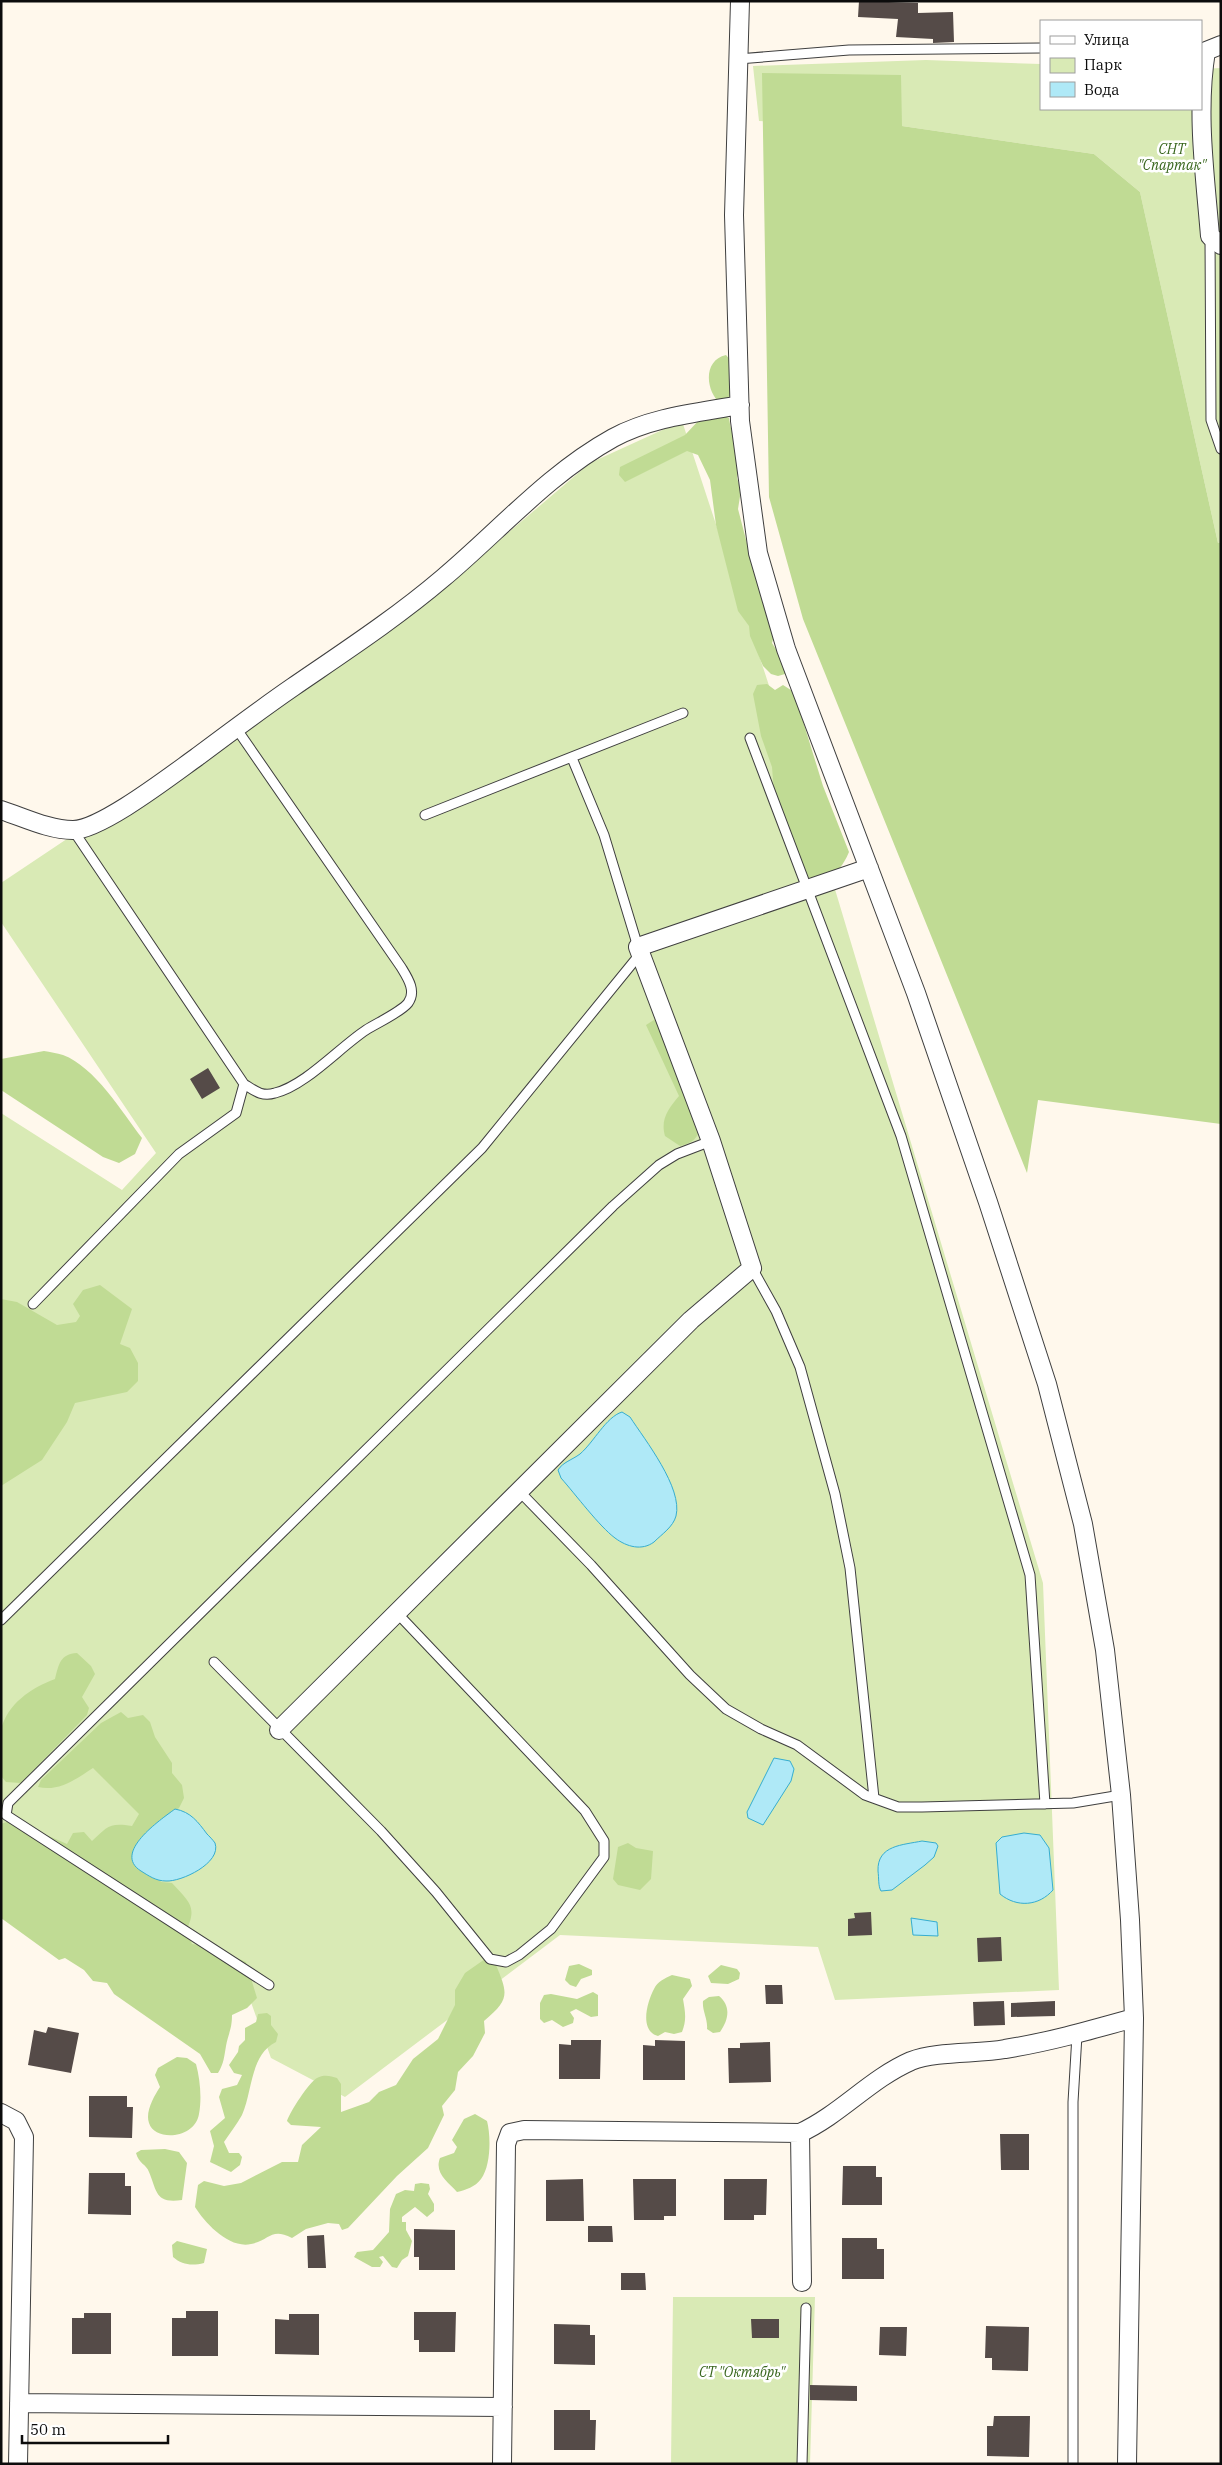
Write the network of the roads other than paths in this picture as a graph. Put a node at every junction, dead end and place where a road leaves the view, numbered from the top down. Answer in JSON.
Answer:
{"nodes":[{"id":1,"x":740,"y":1,"type":"edge"},
{"id":2,"x":1040,"y":48,"type":"edge"},
{"id":3,"x":1209,"y":49,"type":"edge"},
{"id":4,"x":738,"y":58,"type":"junction"},
{"id":5,"x":1202,"y":74,"type":"edge"},
{"id":6,"x":1201,"y":110,"type":"edge"},
{"id":7,"x":1216,"y":240,"type":"edge"},
{"id":8,"x":740,"y":405,"type":"junction"},
{"id":9,"x":1221,"y":449,"type":"edge"},
{"id":10,"x":683,"y":714,"type":"dead end"},
{"id":11,"x":236,"y":728,"type":"junction"},
{"id":12,"x":750,"y":738,"type":"dead end"},
{"id":13,"x":572,"y":758,"type":"junction"},
{"id":14,"x":1,"y":810,"type":"edge"},
{"id":15,"x":426,"y":815,"type":"dead end"},
{"id":16,"x":73,"y":830,"type":"junction"},
{"id":17,"x":869,"y":868,"type":"junction"},
{"id":18,"x":808,"y":889,"type":"junction"},
{"id":19,"x":639,"y":950,"type":"junction"},
{"id":20,"x":244,"y":1084,"type":"junction"},
{"id":21,"x":711,"y":1141,"type":"junction"},
{"id":22,"x":752,"y":1268,"type":"junction"},
{"id":23,"x":33,"y":1304,"type":"dead end"},
{"id":24,"x":519,"y":1491,"type":"junction"},
{"id":25,"x":397,"y":1613,"type":"junction"},
{"id":26,"x":1,"y":1620,"type":"edge"},
{"id":27,"x":214,"y":1662,"type":"dead end"},
{"id":28,"x":279,"y":1730,"type":"junction"},
{"id":29,"x":1121,"y":1795,"type":"junction"},
{"id":30,"x":874,"y":1798,"type":"junction"},
{"id":31,"x":1045,"y":1804,"type":"junction"},
{"id":32,"x":270,"y":1985,"type":"dead end"},
{"id":33,"x":1134,"y":2018,"type":"junction"},
{"id":34,"x":1077,"y":2034,"type":"junction"},
{"id":35,"x":1,"y":2112,"type":"edge"},
{"id":36,"x":800,"y":2133,"type":"junction"},
{"id":37,"x":802,"y":2282,"type":"dead end"},
{"id":38,"x":806,"y":2308,"type":"dead end"},
{"id":39,"x":19,"y":2403,"type":"junction"},
{"id":40,"x":503,"y":2407,"type":"junction"},
{"id":41,"x":18,"y":2464,"type":"edge"},
{"id":42,"x":502,"y":2464,"type":"edge"},
{"id":43,"x":802,"y":2464,"type":"edge"},
{"id":44,"x":1073,"y":2464,"type":"edge"},
{"id":45,"x":1127,"y":2464,"type":"edge"}],
"edges":[{"from":1,"to":4,"type":"street"},
{"from":2,"to":4,"type":"lane"},
{"from":3,"to":5,"type":"street"},
{"from":4,"to":8,"type":"street"},
{"from":6,"to":7,"type":"street"},
{"from":7,"to":9,"type":"lane"},
{"from":8,"to":11,"type":"street"},
{"from":8,"to":17,"type":"street"},
{"from":10,"to":13,"type":"lane"},
{"from":11,"to":16,"type":"street"},
{"from":11,"to":20,"type":"lane"},
{"from":12,"to":18,"type":"lane"},
{"from":13,"to":15,"type":"lane"},
{"from":13,"to":19,"type":"lane"},
{"from":14,"to":16,"type":"street"},
{"from":16,"to":20,"type":"lane"},
{"from":17,"to":18,"type":"street"},
{"from":17,"to":29,"type":"street"},
{"from":18,"to":19,"type":"street"},
{"from":18,"to":31,"type":"lane"},
{"from":19,"to":21,"type":"street"},
{"from":19,"to":26,"type":"lane"},
{"from":20,"to":23,"type":"lane"},
{"from":21,"to":22,"type":"street"},
{"from":21,"to":32,"type":"lane"},
{"from":22,"to":24,"type":"street"},
{"from":22,"to":30,"type":"lane"},
{"from":24,"to":25,"type":"street"},
{"from":24,"to":30,"type":"lane"},
{"from":25,"to":28,"type":"street"},
{"from":25,"to":28,"type":"lane"},
{"from":27,"to":28,"type":"lane"},
{"from":29,"to":31,"type":"lane"},
{"from":29,"to":33,"type":"street"},
{"from":30,"to":31,"type":"lane"},
{"from":33,"to":34,"type":"street"},
{"from":33,"to":45,"type":"street"},
{"from":34,"to":36,"type":"street"},
{"from":34,"to":44,"type":"lane"},
{"from":35,"to":39,"type":"street"},
{"from":36,"to":37,"type":"street"},
{"from":36,"to":40,"type":"street"},
{"from":38,"to":43,"type":"lane"},
{"from":39,"to":40,"type":"street"},
{"from":39,"to":41,"type":"street"},
{"from":40,"to":42,"type":"street"}]}
